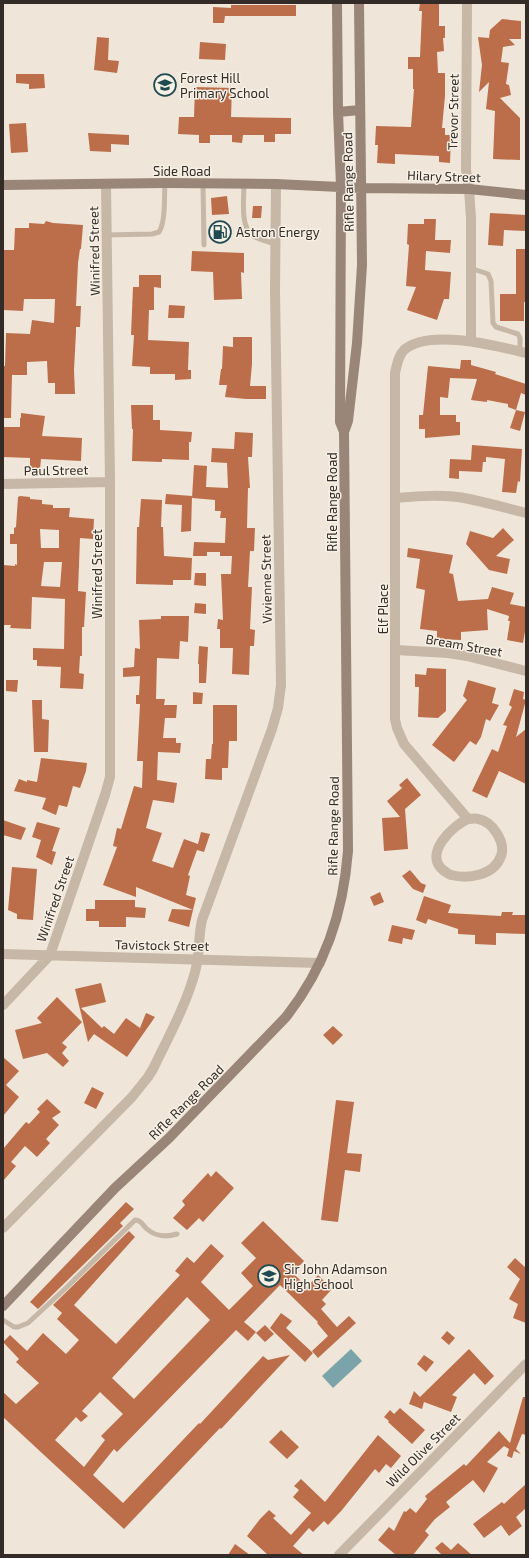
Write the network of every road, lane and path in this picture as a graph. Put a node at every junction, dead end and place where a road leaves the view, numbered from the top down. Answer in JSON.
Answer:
{"nodes":[{"id":1,"x":338,"y":3,"type":"edge"},
{"id":2,"x":359,"y":3,"type":"edge"},
{"id":3,"x":467,"y":3,"type":"edge"},
{"id":4,"x":360,"y":110,"type":"junction"},
{"id":5,"x":338,"y":112,"type":"junction"},
{"id":6,"x":165,"y":183,"type":"junction"},
{"id":7,"x":106,"y":184,"type":"junction"},
{"id":8,"x":203,"y":184,"type":"junction"},
{"id":9,"x":244,"y":184,"type":"junction"},
{"id":10,"x":276,"y":184,"type":"junction"},
{"id":11,"x":3,"y":185,"type":"edge"},
{"id":12,"x":341,"y":186,"type":"junction"},
{"id":13,"x":361,"y":188,"type":"junction"},
{"id":14,"x":469,"y":189,"type":"junction"},
{"id":15,"x":526,"y":195,"type":"edge"},
{"id":16,"x":106,"y":235,"type":"junction"},
{"id":17,"x":275,"y":244,"type":"junction"},
{"id":18,"x":204,"y":245,"type":"dead end"},
{"id":19,"x":470,"y":268,"type":"junction"},
{"id":20,"x":471,"y":342,"type":"junction"},
{"id":21,"x":523,"y":353,"type":"edge"},
{"id":22,"x":344,"y":432,"type":"junction"},
{"id":23,"x":110,"y":482,"type":"junction"},
{"id":24,"x":3,"y":484,"type":"edge"},
{"id":25,"x":396,"y":498,"type":"junction"},
{"id":26,"x":526,"y":513,"type":"edge"},
{"id":27,"x":396,"y":650,"type":"junction"},
{"id":28,"x":526,"y":671,"type":"edge"},
{"id":29,"x":468,"y":819,"type":"junction"},
{"id":30,"x":3,"y":954,"type":"edge"},
{"id":31,"x":50,"y":955,"type":"junction"},
{"id":32,"x":198,"y":959,"type":"junction"},
{"id":33,"x":320,"y":963,"type":"junction"},
{"id":34,"x":3,"y":1005,"type":"edge"},
{"id":35,"x":3,"y":1228,"type":"edge"},
{"id":36,"x":177,"y":1234,"type":"dead end"},
{"id":37,"x":3,"y":1306,"type":"edge"},
{"id":38,"x":3,"y":1320,"type":"edge"},
{"id":39,"x":526,"y":1364,"type":"edge"},
{"id":40,"x":340,"y":1555,"type":"edge"}],
"edges":[{"from":1,"to":5,"type":"main road","name":"Rifle Range Road"},
{"from":2,"to":4,"type":"main road","name":"Rifle Range Road"},
{"from":3,"to":14,"type":"street","name":"Trevor Street"},
{"from":4,"to":5,"type":"main road"},
{"from":4,"to":13,"type":"main road","name":"Rifle Range Road"},
{"from":5,"to":12,"type":"main road","name":"Rifle Range Road"},
{"from":6,"to":7,"type":"main road","name":"Side Road"},
{"from":6,"to":8,"type":"main road","name":"Side Road"},
{"from":6,"to":16,"type":"lane"},
{"from":7,"to":11,"type":"main road","name":"Side Road"},
{"from":7,"to":16,"type":"street","name":"Winifred Street"},
{"from":8,"to":9,"type":"main road","name":"Side Road"},
{"from":8,"to":18,"type":"lane"},
{"from":9,"to":10,"type":"main road","name":"Side Road"},
{"from":9,"to":17,"type":"lane"},
{"from":10,"to":12,"type":"main road","name":"Side Road"},
{"from":10,"to":17,"type":"street","name":"Vivienne Street"},
{"from":12,"to":13,"type":"main road","name":"Side Road"},
{"from":12,"to":22,"type":"main road","name":"Rifle Range Road"},
{"from":13,"to":14,"type":"main road","name":"Hilary Street"},
{"from":13,"to":22,"type":"main road","name":"Rifle Range Road"},
{"from":14,"to":15,"type":"main road","name":"Hilary Street"},
{"from":14,"to":19,"type":"street","name":"Trevor Street"},
{"from":16,"to":23,"type":"street","name":"Winifred Street"},
{"from":17,"to":32,"type":"street","name":"Vivienne Street"},
{"from":19,"to":20,"type":"street","name":"Trevor Street"},
{"from":19,"to":21,"type":"lane"},
{"from":20,"to":21,"type":"street","name":"Elf Place"},
{"from":20,"to":25,"type":"street","name":"Elf Place"},
{"from":22,"to":33,"type":"main road","name":"Rifle Range Road"},
{"from":23,"to":24,"type":"street","name":"Paul Street"},
{"from":23,"to":31,"type":"street","name":"Winifred Street"},
{"from":25,"to":26,"type":"street"},
{"from":25,"to":27,"type":"street","name":"Elf Place"},
{"from":27,"to":28,"type":"street","name":"Bream Street"},
{"from":27,"to":29,"type":"street","name":"Elf Place"},
{"from":29,"to":29,"type":"street"},
{"from":30,"to":31,"type":"street","name":"Tavistock Street"},
{"from":31,"to":32,"type":"street","name":"Tavistock Street"},
{"from":31,"to":34,"type":"street"},
{"from":32,"to":33,"type":"street","name":"Tavistock Street"},
{"from":32,"to":35,"type":"street"},
{"from":33,"to":37,"type":"main road","name":"Rifle Range Road"},
{"from":36,"to":38,"type":"lane"},
{"from":39,"to":40,"type":"street","name":"Wild Olive Street"}]}
